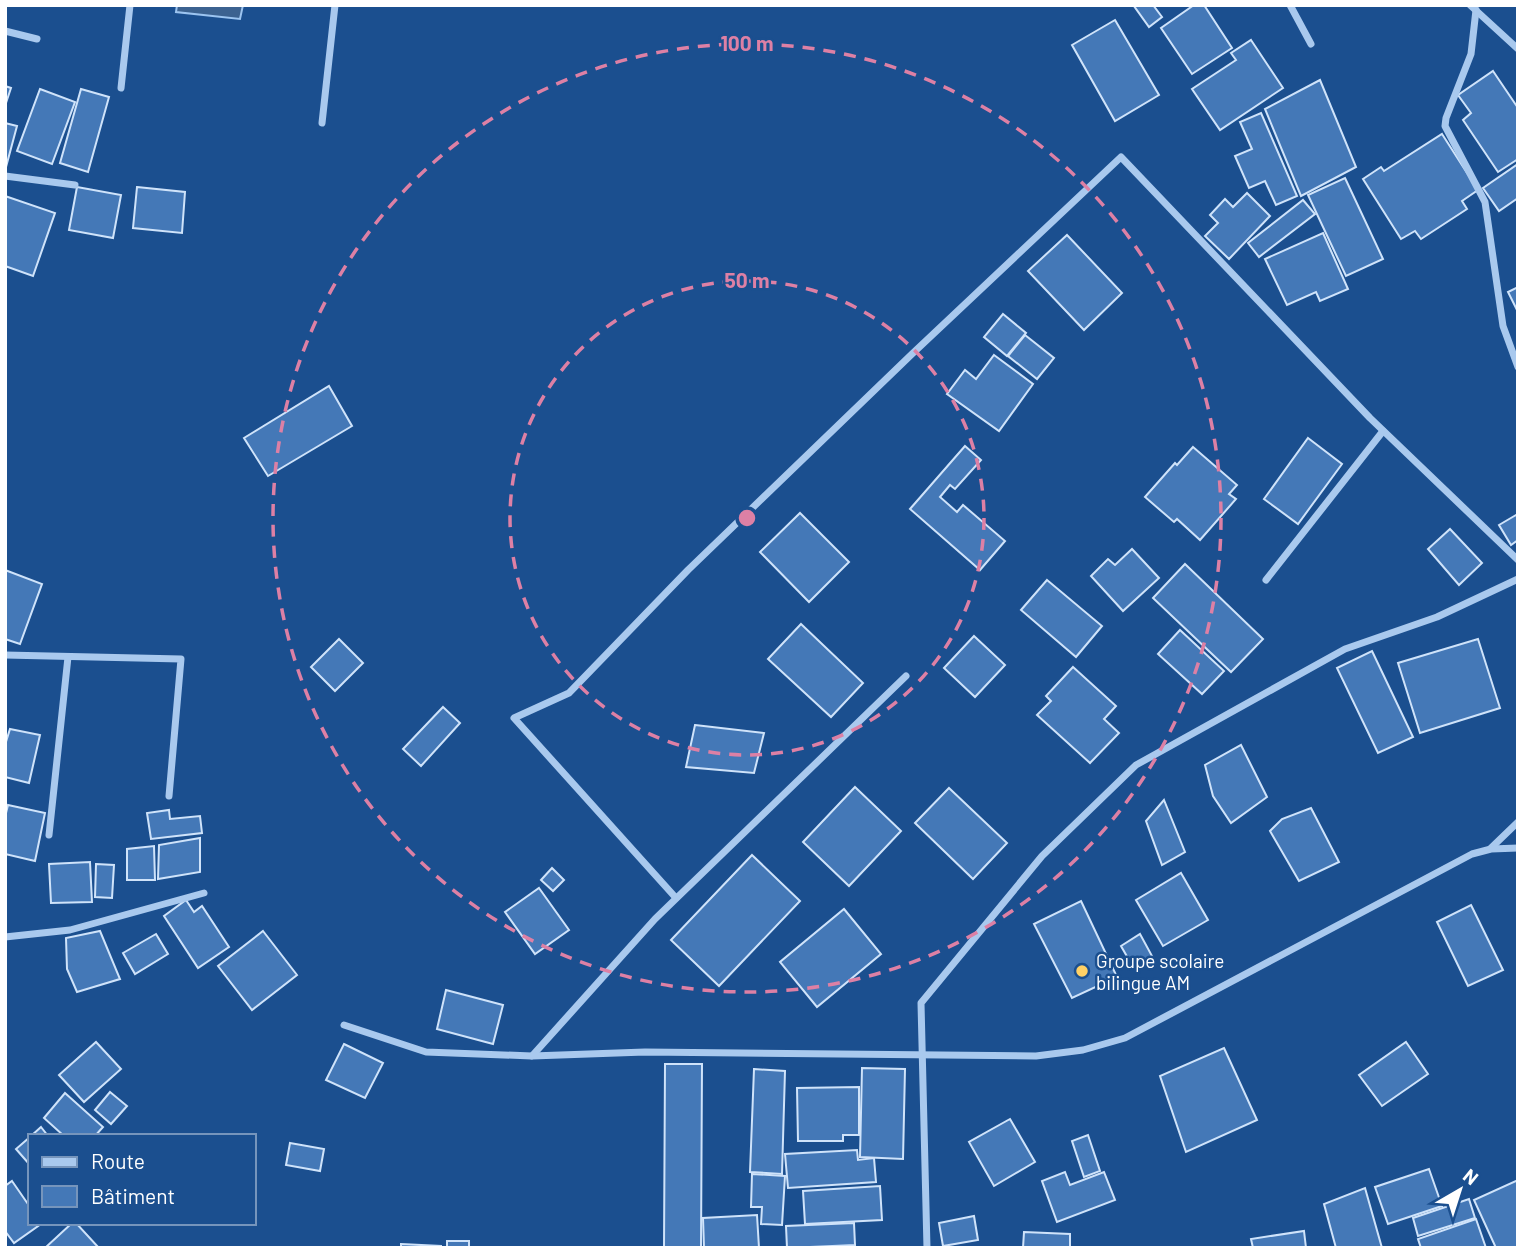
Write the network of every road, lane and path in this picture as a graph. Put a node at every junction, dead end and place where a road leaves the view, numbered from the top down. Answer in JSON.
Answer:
{"nodes":[{"id":1,"x":130,"y":5,"type":"edge"},
{"id":2,"x":335,"y":5,"type":"edge"},
{"id":3,"x":1290,"y":5,"type":"edge"},
{"id":4,"x":1473,"y":8,"type":"edge"},
{"id":5,"x":5,"y":31,"type":"edge"},
{"id":6,"x":1518,"y":37,"type":"edge"},
{"id":7,"x":37,"y":39,"type":"dead end"},
{"id":8,"x":1311,"y":44,"type":"dead end"},
{"id":9,"x":1515,"y":47,"type":"edge"},
{"id":10,"x":121,"y":88,"type":"dead end"},
{"id":11,"x":322,"y":123,"type":"dead end"},
{"id":12,"x":5,"y":176,"type":"edge"},
{"id":13,"x":75,"y":185,"type":"dead end"},
{"id":14,"x":1518,"y":366,"type":"edge"},
{"id":15,"x":1383,"y":431,"type":"junction"},
{"id":16,"x":1518,"y":560,"type":"edge"},
{"id":17,"x":1518,"y":579,"type":"edge"},
{"id":18,"x":1266,"y":580,"type":"dead end"},
{"id":19,"x":5,"y":656,"type":"edge"},
{"id":20,"x":68,"y":657,"type":"junction"},
{"id":21,"x":906,"y":676,"type":"dead end"},
{"id":22,"x":169,"y":796,"type":"dead end"},
{"id":23,"x":1518,"y":822,"type":"edge"},
{"id":24,"x":49,"y":835,"type":"dead end"},
{"id":25,"x":1518,"y":848,"type":"edge"},
{"id":26,"x":1491,"y":849,"type":"junction"},
{"id":27,"x":204,"y":893,"type":"dead end"},
{"id":28,"x":676,"y":898,"type":"junction"},
{"id":29,"x":5,"y":937,"type":"edge"},
{"id":30,"x":344,"y":1025,"type":"dead end"},
{"id":31,"x":923,"y":1055,"type":"junction"},
{"id":32,"x":532,"y":1056,"type":"junction"},
{"id":33,"x":927,"y":1248,"type":"edge"}],
"edges":[{"from":1,"to":10,"type":"street"},
{"from":2,"to":11,"type":"street"},
{"from":3,"to":8,"type":"street"},
{"from":4,"to":9,"type":"street"},
{"from":4,"to":14,"type":"street"},
{"from":5,"to":7,"type":"street"},
{"from":6,"to":9,"type":"street"},
{"from":12,"to":13,"type":"street"},
{"from":15,"to":16,"type":"street"},
{"from":15,"to":18,"type":"street"},
{"from":15,"to":28,"type":"street"},
{"from":17,"to":31,"type":"street"},
{"from":19,"to":20,"type":"street"},
{"from":20,"to":22,"type":"street"},
{"from":20,"to":24,"type":"street"},
{"from":21,"to":28,"type":"street"},
{"from":23,"to":26,"type":"street"},
{"from":25,"to":26,"type":"street"},
{"from":26,"to":31,"type":"street"},
{"from":27,"to":29,"type":"street"},
{"from":28,"to":32,"type":"street"},
{"from":30,"to":32,"type":"street"},
{"from":31,"to":32,"type":"street"},
{"from":31,"to":33,"type":"street"}]}
